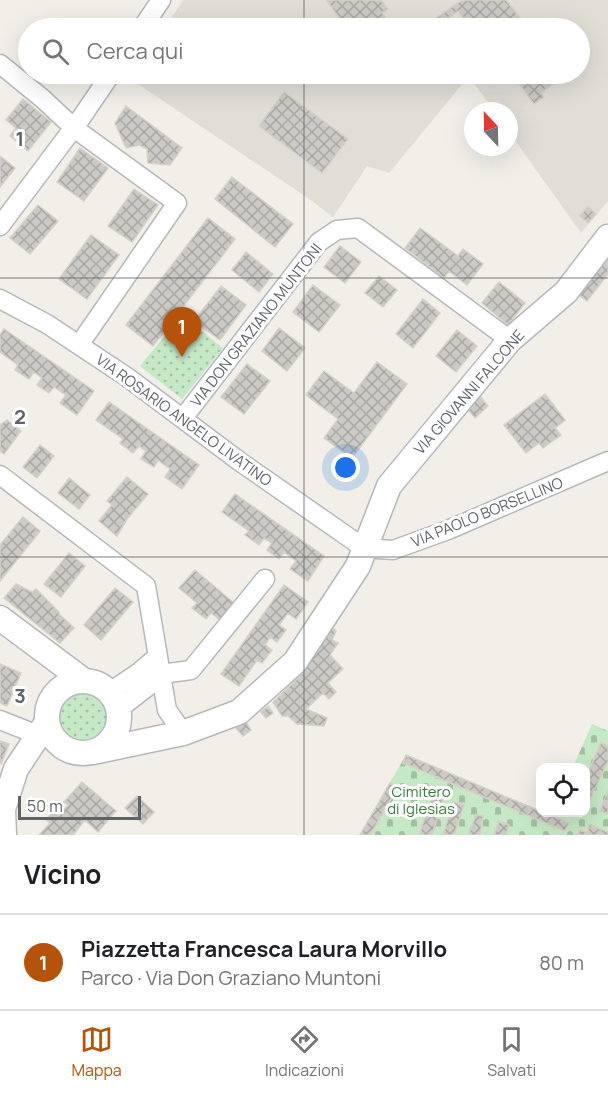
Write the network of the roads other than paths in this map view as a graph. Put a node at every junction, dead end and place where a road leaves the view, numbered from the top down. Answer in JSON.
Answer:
{"nodes":[{"id":1,"x":161,"y":0,"type":"edge"},
{"id":2,"x":149,"y":18,"type":"edge"},
{"id":3,"x":0,"y":64,"type":"edge"},
{"id":4,"x":18,"y":79,"type":"edge"},
{"id":5,"x":25,"y":84,"type":"edge"},
{"id":6,"x":104,"y":84,"type":"edge"},
{"id":7,"x":77,"y":123,"type":"junction"},
{"id":8,"x":0,"y":226,"type":"edge"},
{"id":9,"x":608,"y":237,"type":"edge"},
{"id":10,"x":0,"y":299,"type":"edge"},
{"id":11,"x":510,"y":340,"type":"junction"},
{"id":12,"x":80,"y":345,"type":"junction"},
{"id":13,"x":183,"y":418,"type":"junction"},
{"id":14,"x":608,"y":461,"type":"edge"},
{"id":15,"x":0,"y":475,"type":"edge"},
{"id":16,"x":361,"y":557,"type":"junction"},
{"id":17,"x":265,"y":579,"type":"dead end"},
{"id":18,"x":0,"y":618,"type":"edge"},
{"id":19,"x":45,"y":652,"type":"junction"},
{"id":20,"x":159,"y":665,"type":"junction"},
{"id":21,"x":84,"y":680,"type":"junction"},
{"id":22,"x":116,"y":708,"type":"junction"},
{"id":23,"x":45,"y":719,"type":"junction"},
{"id":24,"x":0,"y":720,"type":"edge"},
{"id":25,"x":183,"y":734,"type":"junction"},
{"id":26,"x":67,"y":749,"type":"junction"},
{"id":27,"x":93,"y":752,"type":"junction"},
{"id":28,"x":16,"y":770,"type":"junction"},
{"id":29,"x":4,"y":835,"type":"edge"}],
"edges":[{"from":1,"to":2,"type":"street"},
{"from":3,"to":4,"type":"street"},
{"from":5,"to":7,"type":"street"},
{"from":6,"to":7,"type":"street"},
{"from":7,"to":8,"type":"street"},
{"from":7,"to":12,"type":"street"},
{"from":9,"to":11,"type":"street","name":"VIA GIOVANNI FALCONE"},
{"from":10,"to":12,"type":"street","name":"VIA ROSARIO ANGELO LIVATINO"},
{"from":11,"to":13,"type":"street","name":"VIA DON GRAZIANO MUNTONI"},
{"from":11,"to":16,"type":"street","name":"VIA GIOVANNI FALCONE"},
{"from":12,"to":13,"type":"street","name":"VIA ROSARIO ANGELO LIVATINO"},
{"from":13,"to":16,"type":"street","name":"VIA ROSARIO ANGELO LIVATINO"},
{"from":14,"to":16,"type":"street","name":"VIA PAOLO BORSELLINO"},
{"from":15,"to":20,"type":"street"},
{"from":16,"to":25,"type":"street"},
{"from":17,"to":20,"type":"street"},
{"from":18,"to":19,"type":"street"},
{"from":19,"to":21,"type":"street"},
{"from":19,"to":23,"type":"street"},
{"from":20,"to":22,"type":"street"},
{"from":20,"to":25,"type":"street"},
{"from":21,"to":22,"type":"street"},
{"from":21,"to":23,"type":"street"},
{"from":22,"to":25,"type":"street"},
{"from":22,"to":27,"type":"street"},
{"from":23,"to":24,"type":"street"},
{"from":23,"to":26,"type":"street"},
{"from":23,"to":28,"type":"street"},
{"from":25,"to":27,"type":"street"},
{"from":26,"to":27,"type":"street"},
{"from":26,"to":28,"type":"street"},
{"from":28,"to":29,"type":"street"}]}
